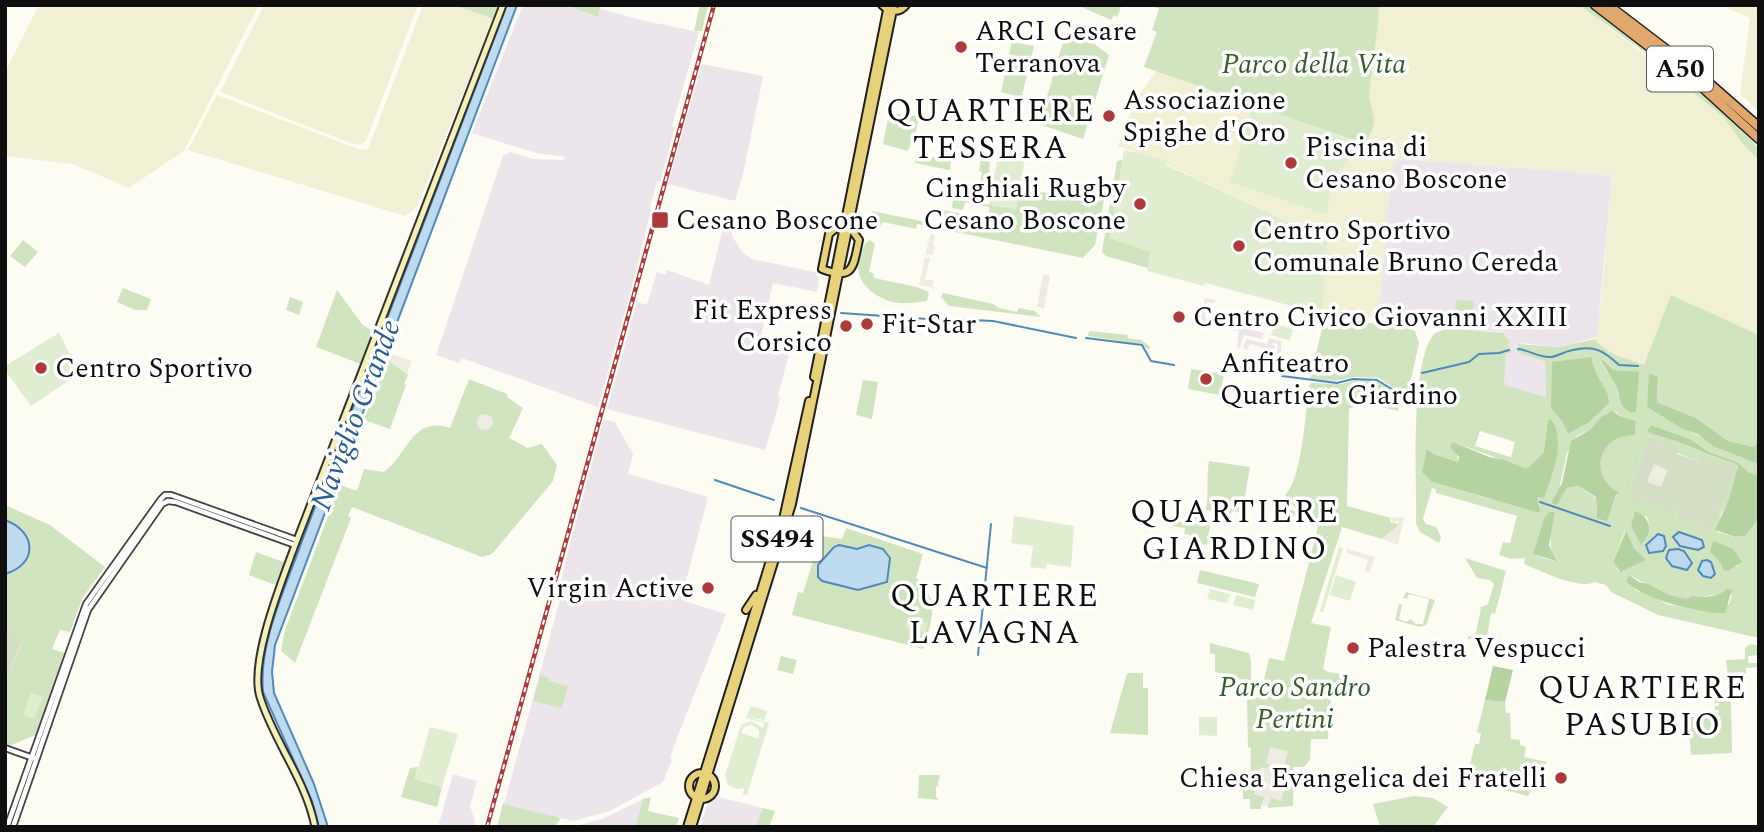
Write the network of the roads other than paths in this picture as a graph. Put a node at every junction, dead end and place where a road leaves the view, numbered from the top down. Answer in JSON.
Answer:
{"nodes":[{"id":1,"x":503,"y":5,"type":"edge"},
{"id":2,"x":906,"y":5,"type":"edge"},
{"id":3,"x":1595,"y":5,"type":"edge"},
{"id":4,"x":1608,"y":5,"type":"edge"},
{"id":5,"x":889,"y":7,"type":"edge"},
{"id":6,"x":1759,"y":127,"type":"edge"},
{"id":7,"x":1759,"y":139,"type":"edge"},
{"id":8,"x":846,"y":227,"type":"junction"},
{"id":9,"x":836,"y":275,"type":"junction"},
{"id":10,"x":304,"y":523,"type":"junction"},
{"id":11,"x":285,"y":539,"type":"junction"},
{"id":12,"x":296,"y":543,"type":"junction"},
{"id":13,"x":772,"y":554,"type":"junction"},
{"id":14,"x":291,"y":558,"type":"junction"},
{"id":15,"x":746,"y":610,"type":"dead end"},
{"id":16,"x":5,"y":748,"type":"edge"},
{"id":17,"x":34,"y":759,"type":"junction"},
{"id":18,"x":706,"y":774,"type":"junction"},
{"id":19,"x":698,"y":799,"type":"junction"},
{"id":20,"x":7,"y":827,"type":"edge"},
{"id":21,"x":13,"y":827,"type":"edge"},
{"id":22,"x":315,"y":827,"type":"edge"},
{"id":23,"x":690,"y":827,"type":"edge"}],
"edges":[{"from":1,"to":10,"type":"main road"},
{"from":2,"to":5,"type":"main road","number":"SS494"},
{"from":3,"to":7,"type":"highway","number":"A50"},
{"from":4,"to":6,"type":"highway","number":"A50"},
{"from":5,"to":8,"type":"main road","number":"SS494"},
{"from":8,"to":9,"type":"main road","number":"SS494"},
{"from":8,"to":9,"type":"main road","number":"SS494"},
{"from":8,"to":9,"type":"main road","number":"SS494"},
{"from":9,"to":13,"type":"main road","number":"SS494"},
{"from":9,"to":18,"type":"main road","number":"SS494"},
{"from":10,"to":11,"type":"street"},
{"from":10,"to":12,"type":"main road"},
{"from":11,"to":12,"type":"street"},
{"from":11,"to":14,"type":"street"},
{"from":11,"to":17,"type":"street"},
{"from":12,"to":14,"type":"main road"},
{"from":13,"to":15,"type":"main road"},
{"from":13,"to":18,"type":"main road","number":"SS494"},
{"from":14,"to":22,"type":"main road"},
{"from":16,"to":17,"type":"street"},
{"from":17,"to":20,"type":"street"},
{"from":17,"to":21,"type":"street"},
{"from":18,"to":19,"type":"main road","number":"SS494"},
{"from":18,"to":19,"type":"main road","number":"SS494"},
{"from":18,"to":19,"type":"main road","number":"SS494"},
{"from":19,"to":23,"type":"main road","number":"SS494"}]}
